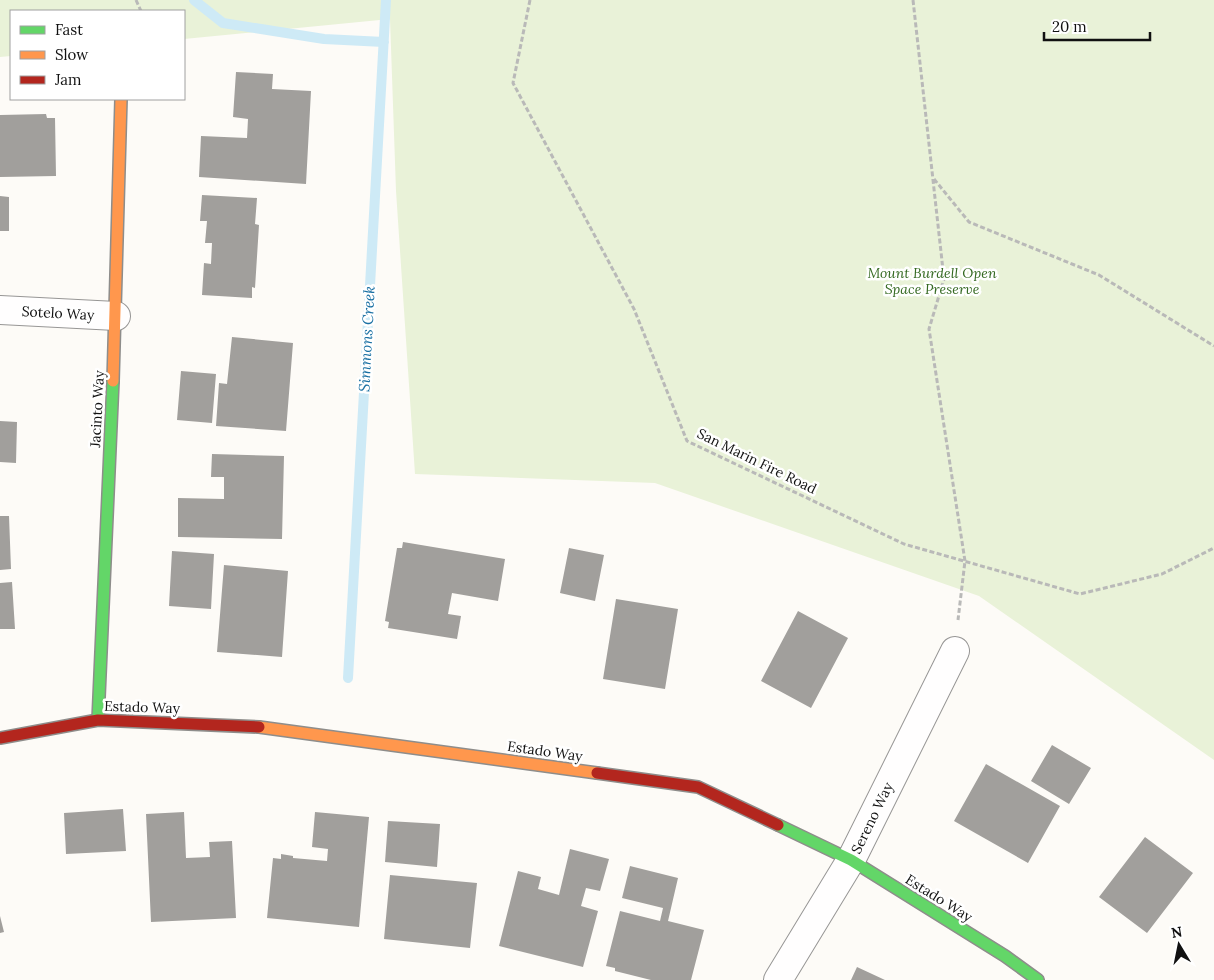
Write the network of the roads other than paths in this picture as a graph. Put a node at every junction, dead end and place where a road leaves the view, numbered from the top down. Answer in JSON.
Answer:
{"nodes":[{"id":1,"x":121,"y":100,"type":"edge"},
{"id":2,"x":0,"y":310,"type":"edge"},
{"id":3,"x":116,"y":316,"type":"junction"},
{"id":4,"x":955,"y":651,"type":"road end"},
{"id":5,"x":98,"y":720,"type":"junction"},
{"id":6,"x":0,"y":738,"type":"edge"},
{"id":7,"x":851,"y":860,"type":"junction"},
{"id":8,"x":778,"y":980,"type":"edge"},
{"id":9,"x":1038,"y":980,"type":"edge"}],
"edges":[{"from":1,"to":3,"type":"street","name":"Jacinto Way"},
{"from":2,"to":3,"type":"street","name":"Sotelo Way"},
{"from":3,"to":5,"type":"street","name":"Jacinto Way"},
{"from":4,"to":7,"type":"street","name":"Sereno Way"},
{"from":5,"to":6,"type":"street","name":"Estado Way"},
{"from":5,"to":7,"type":"street","name":"Estado Way"},
{"from":7,"to":8,"type":"street","name":"Sereno Way"},
{"from":7,"to":9,"type":"street","name":"Estado Way"}]}
